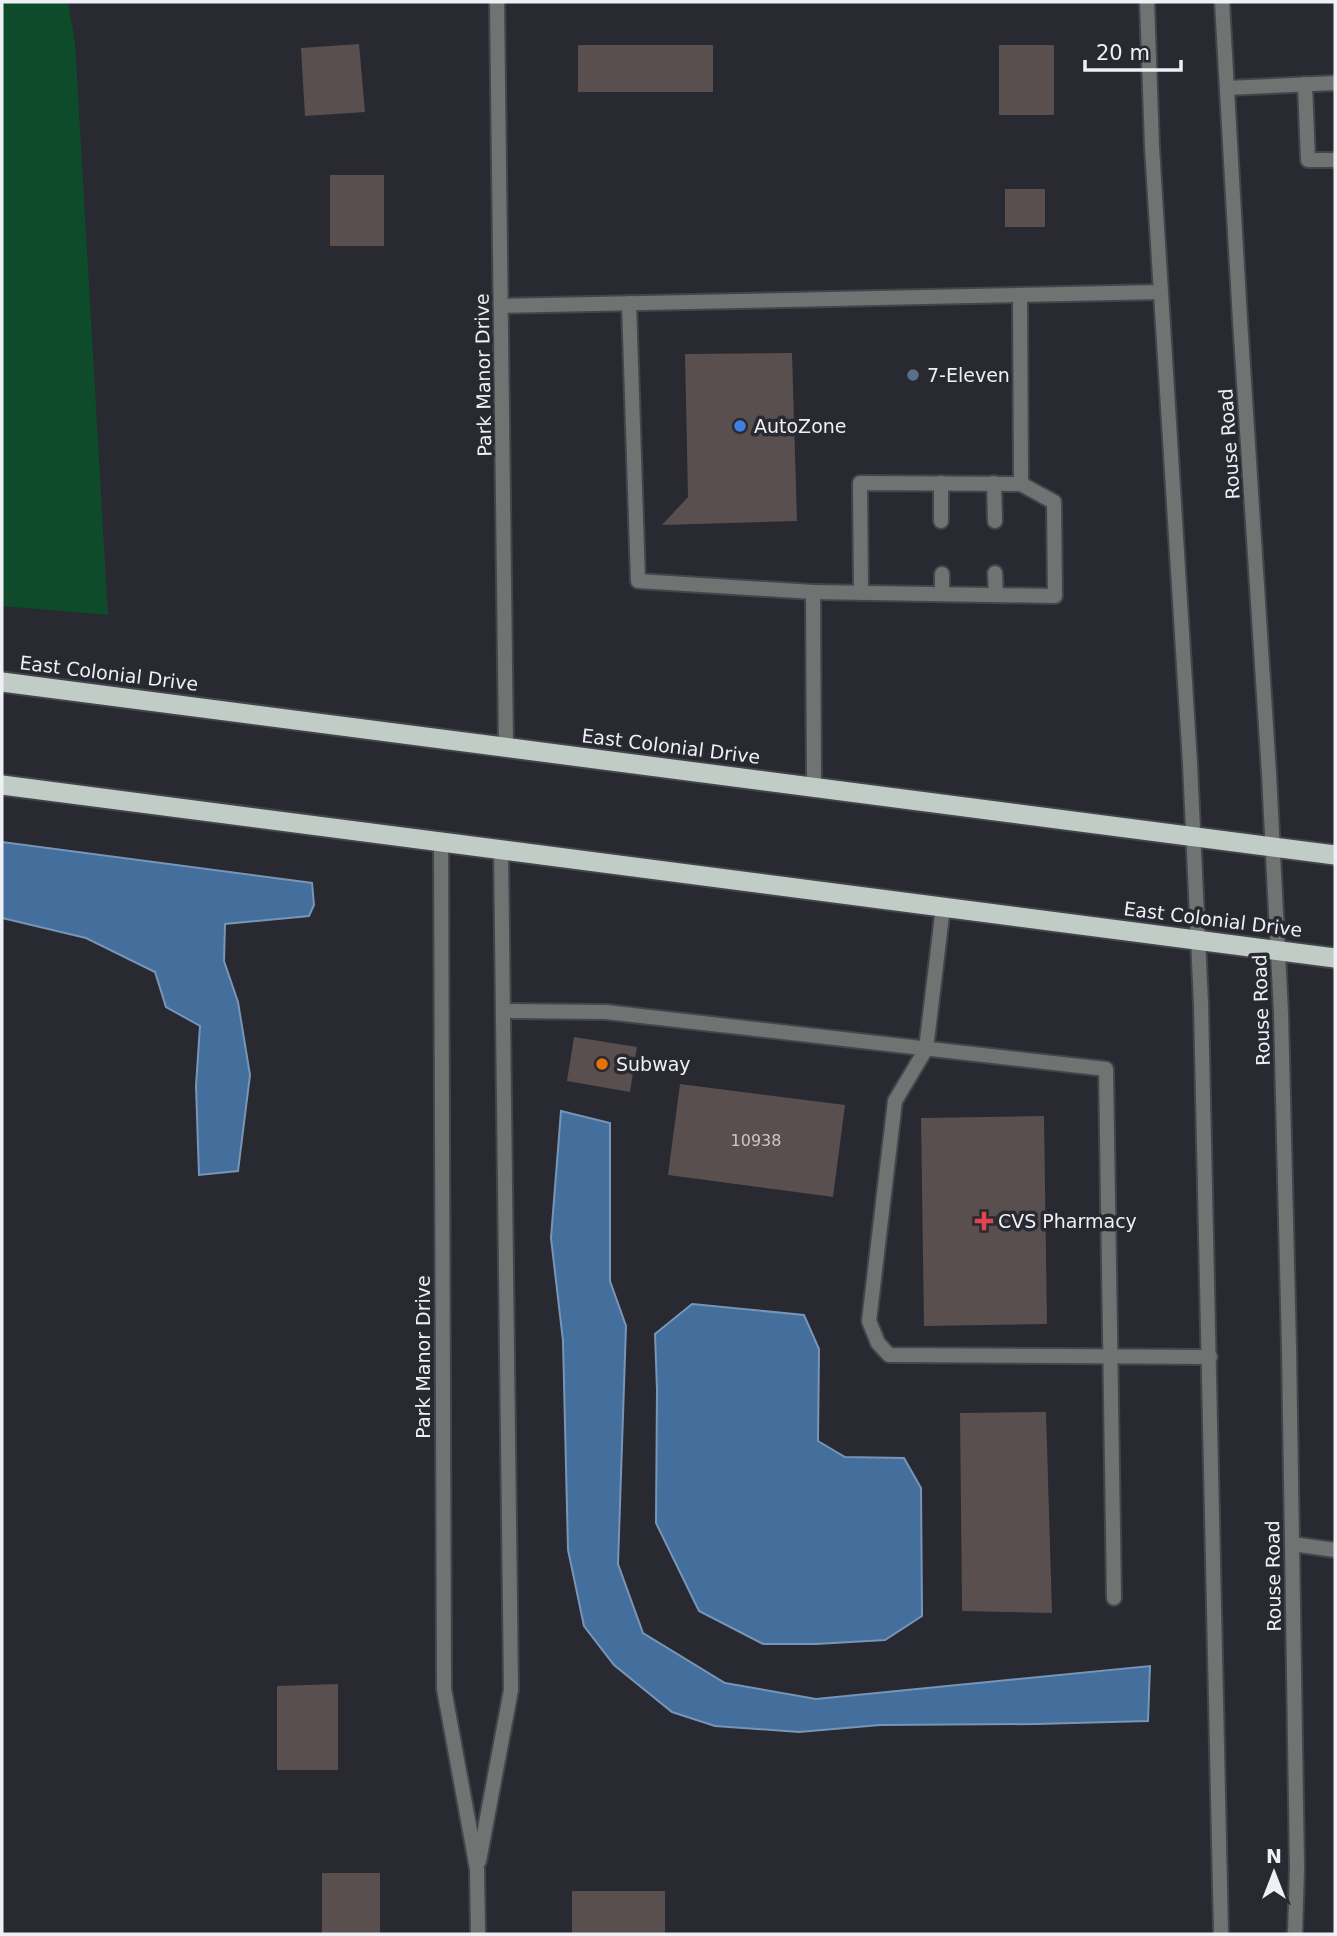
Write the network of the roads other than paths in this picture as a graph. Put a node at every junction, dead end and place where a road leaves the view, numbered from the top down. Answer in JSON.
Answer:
{"nodes":[{"id":1,"x":497,"y":2,"type":"edge"},
{"id":2,"x":1147,"y":2,"type":"edge"},
{"id":3,"x":1222,"y":2,"type":"edge"},
{"id":4,"x":1335,"y":83,"type":"edge"},
{"id":5,"x":1305,"y":84,"type":"junction"},
{"id":6,"x":1227,"y":88,"type":"junction"},
{"id":7,"x":1335,"y":160,"type":"edge"},
{"id":8,"x":1161,"y":292,"type":"junction"},
{"id":9,"x":1020,"y":295,"type":"junction"},
{"id":10,"x":629,"y":303,"type":"junction"},
{"id":11,"x":502,"y":306,"type":"junction"},
{"id":12,"x":940,"y":483,"type":"junction"},
{"id":13,"x":994,"y":483,"type":"junction"},
{"id":14,"x":1021,"y":484,"type":"junction"},
{"id":15,"x":941,"y":521,"type":"dead end"},
{"id":16,"x":995,"y":521,"type":"dead end"},
{"id":17,"x":995,"y":573,"type":"dead end"},
{"id":18,"x":942,"y":574,"type":"dead end"},
{"id":19,"x":813,"y":592,"type":"junction"},
{"id":20,"x":861,"y":593,"type":"junction"},
{"id":21,"x":942,"y":594,"type":"junction"},
{"id":22,"x":996,"y":594,"type":"junction"},
{"id":23,"x":2,"y":681,"type":"edge"},
{"id":24,"x":506,"y":747,"type":"junction"},
{"id":25,"x":2,"y":785,"type":"edge"},
{"id":26,"x":814,"y":787,"type":"junction"},
{"id":27,"x":1194,"y":837,"type":"junction"},
{"id":28,"x":441,"y":842,"type":"junction"},
{"id":29,"x":1273,"y":847,"type":"junction"},
{"id":30,"x":501,"y":850,"type":"junction"},
{"id":31,"x":1335,"y":855,"type":"edge"},
{"id":32,"x":943,"y":907,"type":"junction"},
{"id":33,"x":1198,"y":940,"type":"junction"},
{"id":34,"x":1278,"y":950,"type":"junction"},
{"id":35,"x":1335,"y":958,"type":"edge"},
{"id":36,"x":503,"y":1011,"type":"junction"},
{"id":37,"x":926,"y":1049,"type":"junction"},
{"id":38,"x":1110,"y":1357,"type":"junction"},
{"id":39,"x":1210,"y":1357,"type":"junction"},
{"id":40,"x":1292,"y":1544,"type":"junction"},
{"id":41,"x":1335,"y":1550,"type":"edge"},
{"id":42,"x":1114,"y":1598,"type":"dead end"},
{"id":43,"x":477,"y":1869,"type":"junction"},
{"id":44,"x":478,"y":1934,"type":"edge"},
{"id":45,"x":1221,"y":1934,"type":"edge"},
{"id":46,"x":1295,"y":1934,"type":"edge"}],
"edges":[{"from":1,"to":11,"type":"street","name":"Park Manor Drive"},
{"from":2,"to":8,"type":"street"},
{"from":3,"to":6,"type":"street","name":"Rouse Road"},
{"from":4,"to":5,"type":"street"},
{"from":5,"to":6,"type":"street"},
{"from":5,"to":7,"type":"street"},
{"from":6,"to":29,"type":"street","name":"Rouse Road"},
{"from":8,"to":9,"type":"street"},
{"from":8,"to":27,"type":"street"},
{"from":9,"to":10,"type":"street"},
{"from":9,"to":14,"type":"street"},
{"from":10,"to":11,"type":"street"},
{"from":10,"to":19,"type":"street"},
{"from":11,"to":24,"type":"street","name":"Park Manor Drive"},
{"from":12,"to":13,"type":"street"},
{"from":12,"to":15,"type":"street"},
{"from":12,"to":20,"type":"street"},
{"from":13,"to":14,"type":"street"},
{"from":13,"to":16,"type":"street"},
{"from":14,"to":22,"type":"street"},
{"from":17,"to":22,"type":"street"},
{"from":18,"to":21,"type":"street"},
{"from":19,"to":20,"type":"street"},
{"from":19,"to":26,"type":"street"},
{"from":20,"to":21,"type":"street"},
{"from":21,"to":22,"type":"street"},
{"from":23,"to":24,"type":"highway","name":"East Colonial Drive"},
{"from":24,"to":26,"type":"highway","name":"East Colonial Drive"},
{"from":25,"to":28,"type":"highway","name":"East Colonial Drive"},
{"from":26,"to":27,"type":"highway","name":"East Colonial Drive"},
{"from":27,"to":29,"type":"highway","name":"East Colonial Drive"},
{"from":27,"to":33,"type":"street"},
{"from":28,"to":30,"type":"highway","name":"East Colonial Drive"},
{"from":28,"to":43,"type":"street","name":"Park Manor Drive"},
{"from":29,"to":31,"type":"highway","name":"East Colonial Drive"},
{"from":29,"to":34,"type":"street","name":"Rouse Road"},
{"from":30,"to":32,"type":"highway","name":"East Colonial Drive"},
{"from":30,"to":36,"type":"street","name":"Park Manor Drive"},
{"from":32,"to":33,"type":"highway","name":"East Colonial Drive"},
{"from":32,"to":37,"type":"street"},
{"from":33,"to":34,"type":"highway","name":"East Colonial Drive"},
{"from":33,"to":39,"type":"street"},
{"from":34,"to":35,"type":"highway","name":"East Colonial Drive"},
{"from":34,"to":40,"type":"street","name":"Rouse Road"},
{"from":36,"to":37,"type":"street"},
{"from":36,"to":43,"type":"street","name":"Park Manor Drive"},
{"from":37,"to":38,"type":"street"},
{"from":37,"to":38,"type":"street"},
{"from":38,"to":39,"type":"street"},
{"from":38,"to":42,"type":"street"},
{"from":39,"to":45,"type":"street"},
{"from":40,"to":41,"type":"street"},
{"from":40,"to":46,"type":"street","name":"Rouse Road"},
{"from":43,"to":44,"type":"street","name":"Park Manor Drive"}]}
